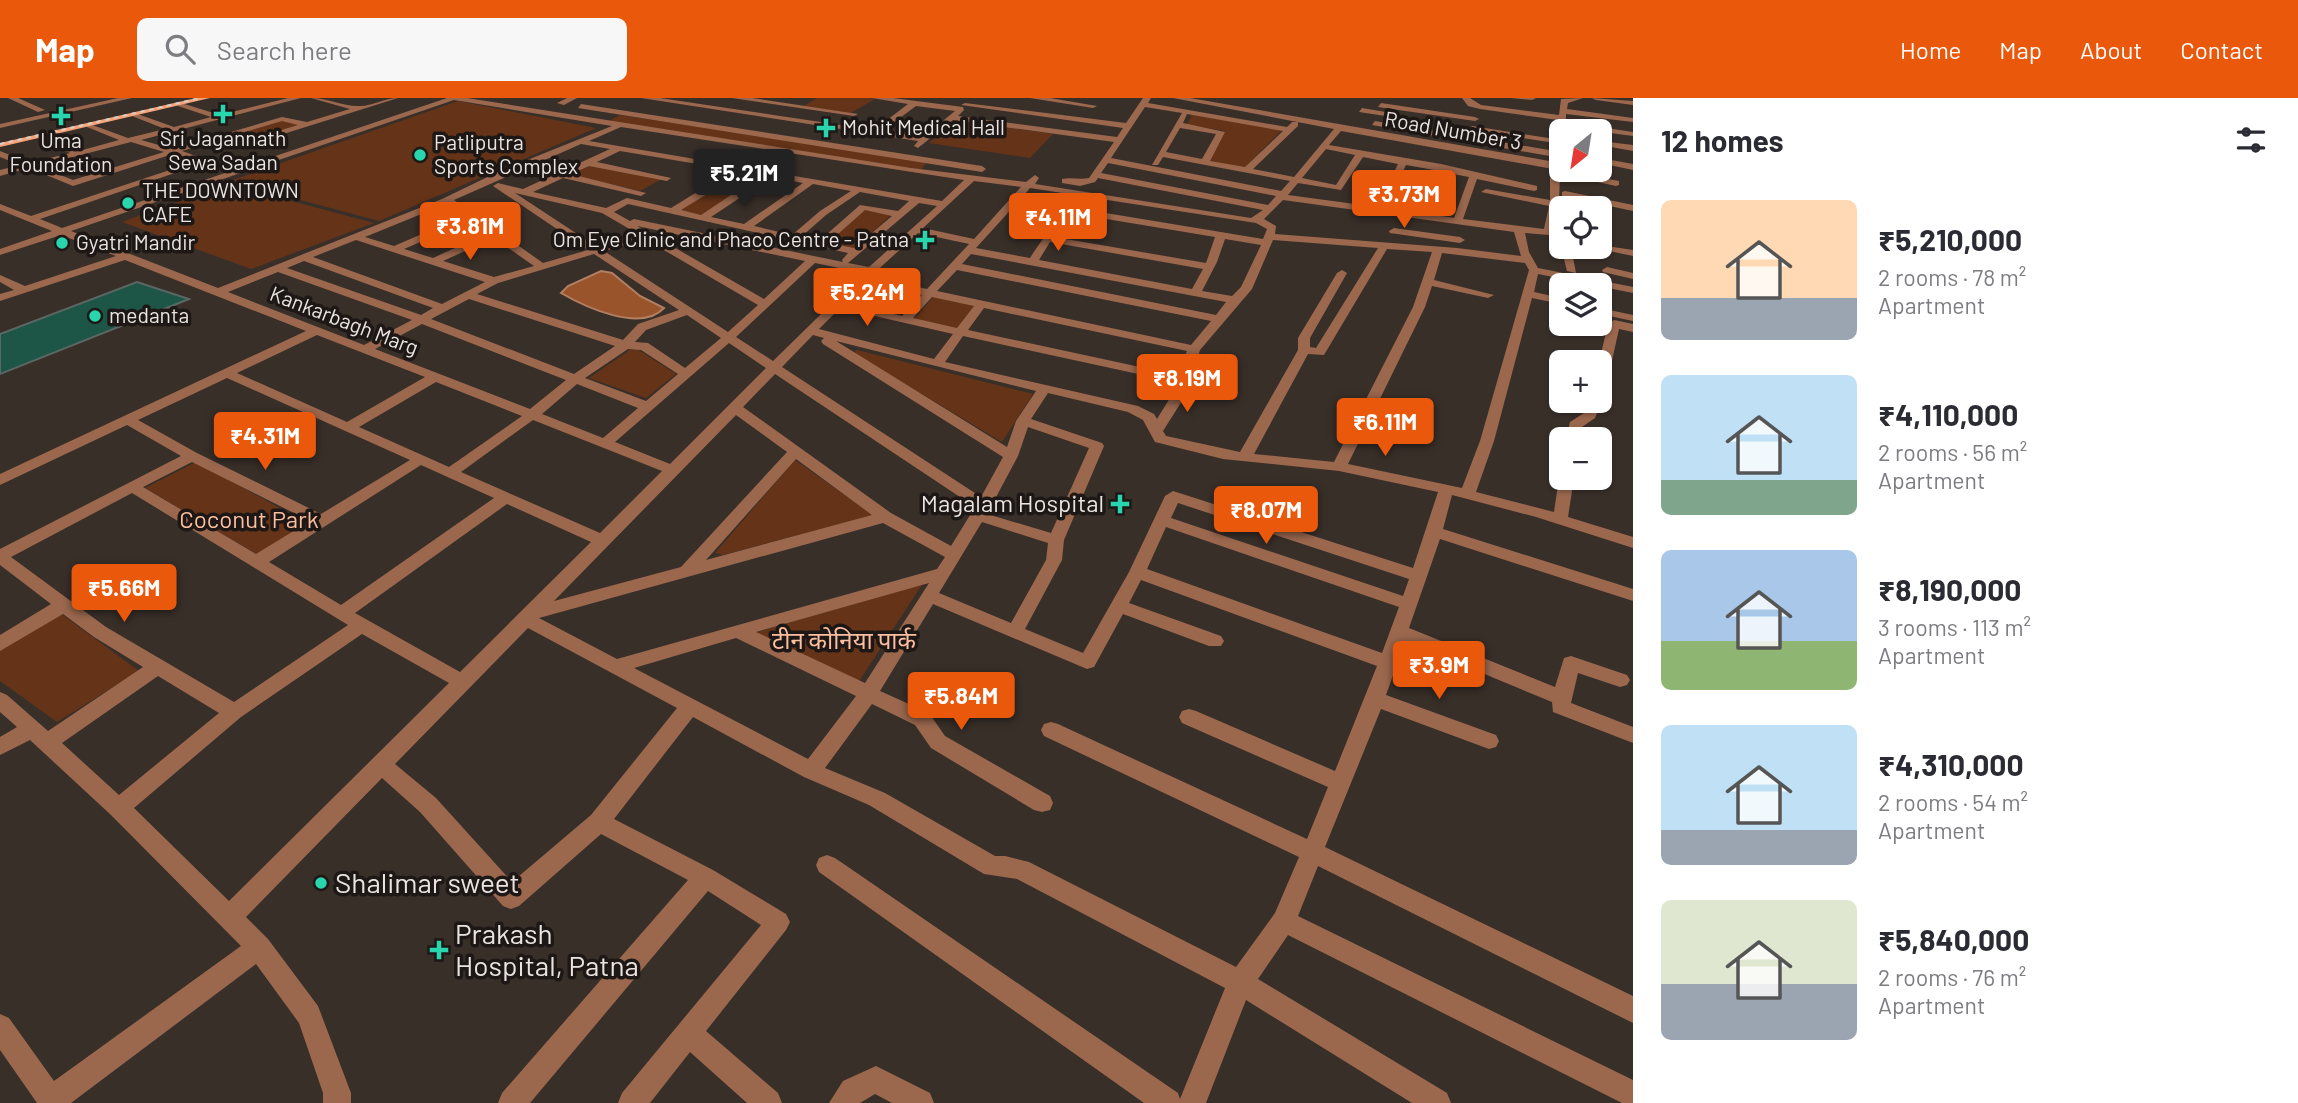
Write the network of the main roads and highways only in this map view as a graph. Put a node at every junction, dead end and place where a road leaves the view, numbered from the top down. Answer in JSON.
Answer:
{"nodes":[{"id":1,"x":206,"y":98,"type":"edge"},
{"id":2,"x":187,"y":100,"type":"edge"},
{"id":3,"x":39,"y":134,"type":"junction"},
{"id":4,"x":0,"y":143,"type":"edge"}],
"edges":[{"from":1,"to":2,"type":"main road"},
{"from":2,"to":3,"type":"main road"},
{"from":2,"to":3,"type":"main road"},
{"from":3,"to":4,"type":"main road"}]}
